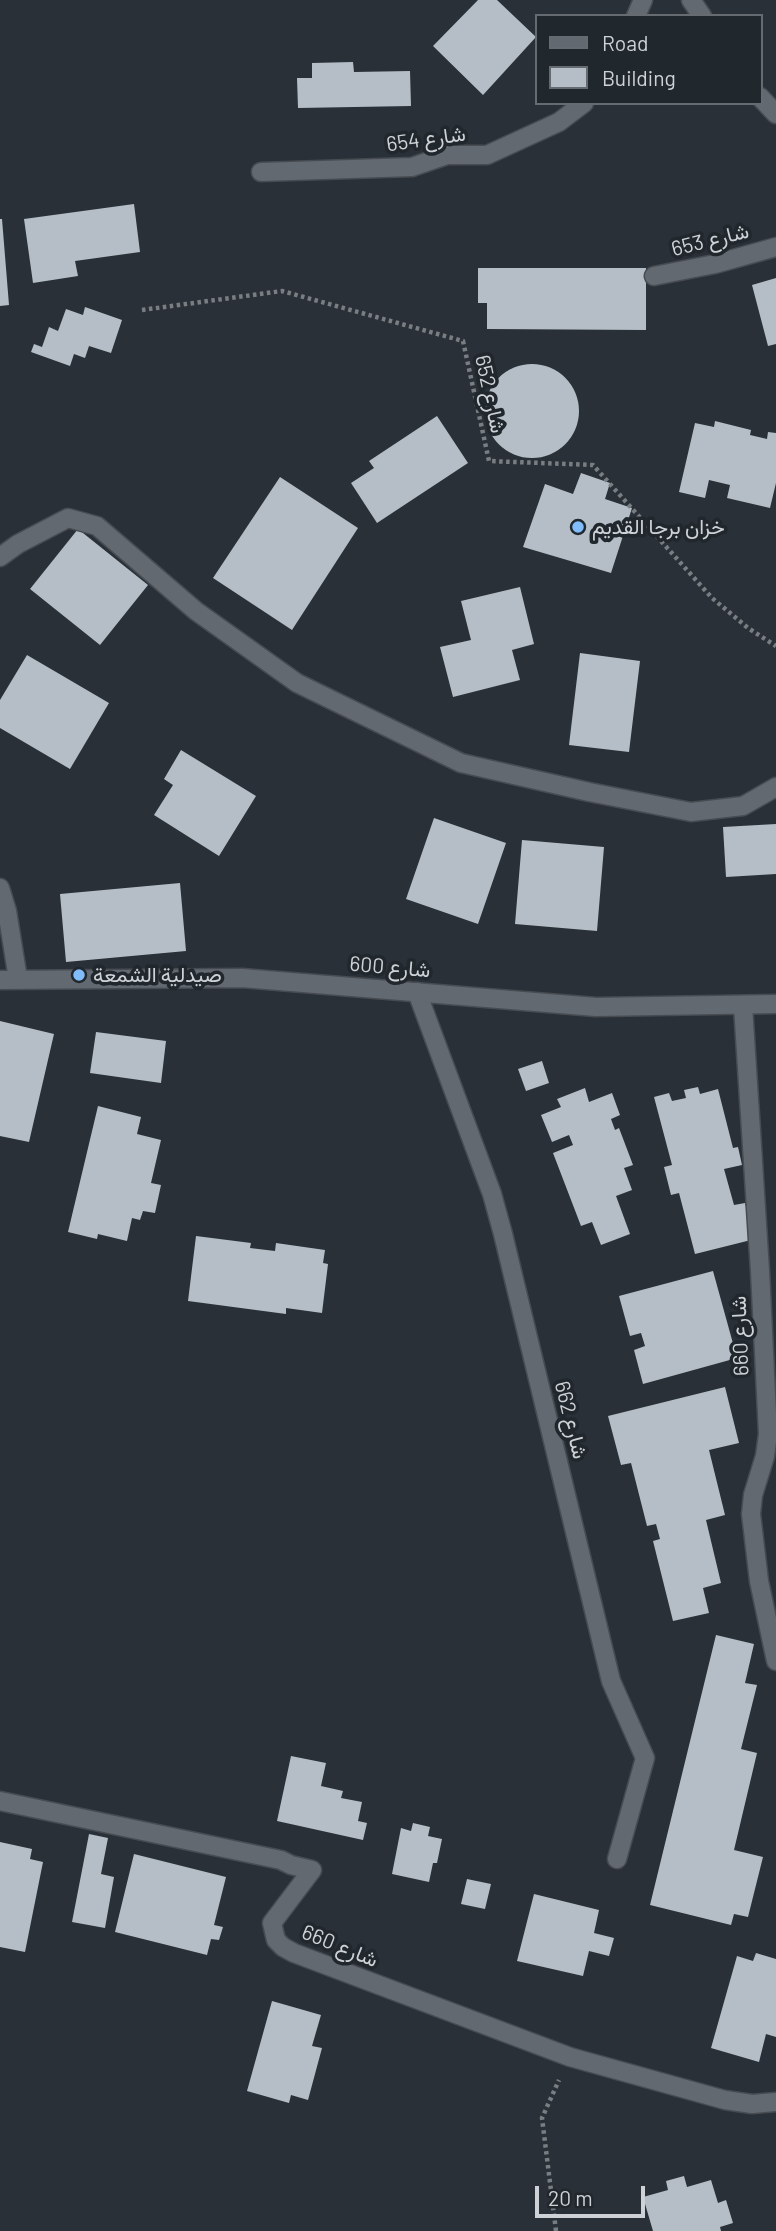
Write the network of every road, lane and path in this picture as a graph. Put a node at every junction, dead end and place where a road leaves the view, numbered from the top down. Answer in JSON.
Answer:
{"nodes":[{"id":1,"x":762,"y":99,"type":"edge"},
{"id":2,"x":580,"y":105,"type":"edge"},
{"id":3,"x":776,"y":114,"type":"edge"},
{"id":4,"x":261,"y":172,"type":"dead end"},
{"id":5,"x":776,"y":247,"type":"edge"},
{"id":6,"x":654,"y":276,"type":"dead end"},
{"id":7,"x":142,"y":310,"type":"dead end"},
{"id":8,"x":0,"y":557,"type":"edge"},
{"id":9,"x":776,"y":646,"type":"edge"},
{"id":10,"x":776,"y":787,"type":"edge"},
{"id":11,"x":0,"y":888,"type":"edge"},
{"id":12,"x":18,"y":979,"type":"junction"},
{"id":13,"x":0,"y":980,"type":"edge"},
{"id":14,"x":417,"y":992,"type":"junction"},
{"id":15,"x":776,"y":1004,"type":"edge"},
{"id":16,"x":743,"y":1006,"type":"junction"},
{"id":17,"x":771,"y":1408,"type":"edge"},
{"id":18,"x":776,"y":1661,"type":"edge"},
{"id":19,"x":0,"y":1801,"type":"edge"},
{"id":20,"x":617,"y":1860,"type":"dead end"},
{"id":21,"x":570,"y":2057,"type":"junction"},
{"id":22,"x":776,"y":2102,"type":"edge"},
{"id":23,"x":556,"y":2231,"type":"edge"}],
"edges":[{"from":1,"to":3,"type":"street"},
{"from":2,"to":4,"type":"street","name":"شارع 654"},
{"from":5,"to":6,"type":"street","name":"شارع 653"},
{"from":7,"to":9,"type":"path","name":"شارع 652"},
{"from":8,"to":10,"type":"street"},
{"from":11,"to":12,"type":"street"},
{"from":12,"to":13,"type":"street","name":"شارع 600"},
{"from":12,"to":14,"type":"street","name":"شارع 600"},
{"from":14,"to":16,"type":"street","name":"شارع 600"},
{"from":14,"to":20,"type":"street","name":"شارع 662"},
{"from":15,"to":16,"type":"street","name":"شارع 600"},
{"from":16,"to":17,"type":"street","name":"شارع 660"},
{"from":17,"to":18,"type":"street","name":"شارع 660"},
{"from":19,"to":21,"type":"street","name":"شارع 660"},
{"from":21,"to":22,"type":"street","name":"شارع 660"},
{"from":21,"to":23,"type":"path"}]}
